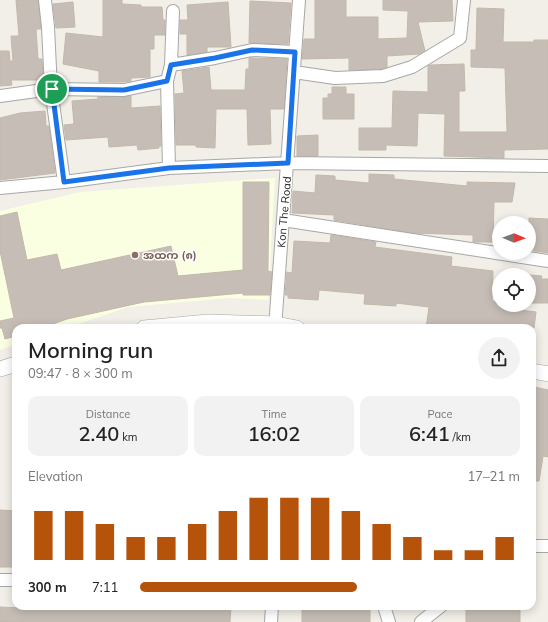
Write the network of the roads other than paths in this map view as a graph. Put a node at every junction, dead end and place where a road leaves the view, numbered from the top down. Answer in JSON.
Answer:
{"nodes":[{"id":1,"x":45,"y":0,"type":"edge"},
{"id":2,"x":299,"y":0,"type":"edge"},
{"id":3,"x":464,"y":0,"type":"edge"},
{"id":4,"x":173,"y":11,"type":"dead end"},
{"id":5,"x":295,"y":52,"type":"junction"},
{"id":6,"x":171,"y":65,"type":"junction"},
{"id":7,"x":294,"y":72,"type":"junction"},
{"id":8,"x":167,"y":81,"type":"junction"},
{"id":9,"x":52,"y":89,"type":"junction"},
{"id":10,"x":0,"y":96,"type":"edge"},
{"id":11,"x":288,"y":163,"type":"junction"},
{"id":12,"x":548,"y":166,"type":"edge"},
{"id":13,"x":169,"y":168,"type":"junction"},
{"id":14,"x":64,"y":182,"type":"junction"},
{"id":15,"x":0,"y":188,"type":"edge"},
{"id":16,"x":283,"y":220,"type":"junction"},
{"id":17,"x":548,"y":261,"type":"edge"},
{"id":18,"x":187,"y":324,"type":"edge"},
{"id":19,"x":242,"y":324,"type":"edge"},
{"id":20,"x":276,"y":324,"type":"edge"},
{"id":21,"x":12,"y":365,"type":"edge"},
{"id":22,"x":0,"y":369,"type":"edge"},
{"id":23,"x":536,"y":372,"type":"edge"},
{"id":24,"x":548,"y":374,"type":"edge"},
{"id":25,"x":536,"y":546,"type":"edge"},
{"id":26,"x":548,"y":546,"type":"edge"},
{"id":27,"x":0,"y":580,"type":"edge"},
{"id":28,"x":12,"y":580,"type":"edge"},
{"id":29,"x":272,"y":610,"type":"edge"},
{"id":30,"x":385,"y":610,"type":"edge"},
{"id":31,"x":436,"y":610,"type":"edge"},
{"id":32,"x":271,"y":622,"type":"edge"},
{"id":33,"x":389,"y":622,"type":"edge"},
{"id":34,"x":421,"y":622,"type":"edge"}],
"edges":[{"from":1,"to":9,"type":"street"},
{"from":2,"to":5,"type":"street","name":"Kon The Road"},
{"from":3,"to":7,"type":"street"},
{"from":4,"to":6,"type":"street"},
{"from":5,"to":6,"type":"street"},
{"from":5,"to":7,"type":"street","name":"Kon The Road"},
{"from":6,"to":8,"type":"street"},
{"from":7,"to":11,"type":"street","name":"Kon The Road"},
{"from":8,"to":9,"type":"street"},
{"from":8,"to":13,"type":"street"},
{"from":9,"to":10,"type":"street"},
{"from":9,"to":14,"type":"street"},
{"from":11,"to":12,"type":"street"},
{"from":11,"to":13,"type":"street"},
{"from":11,"to":16,"type":"street","name":"Kon The Road"},
{"from":13,"to":14,"type":"street"},
{"from":14,"to":15,"type":"street"},
{"from":16,"to":17,"type":"street"},
{"from":16,"to":20,"type":"street","name":"Kon The Road"},
{"from":18,"to":19,"type":"street"},
{"from":21,"to":22,"type":"street"},
{"from":23,"to":24,"type":"street"},
{"from":25,"to":26,"type":"street"},
{"from":27,"to":28,"type":"street"},
{"from":29,"to":32,"type":"street"},
{"from":30,"to":33,"type":"street"},
{"from":31,"to":34,"type":"street"}]}
